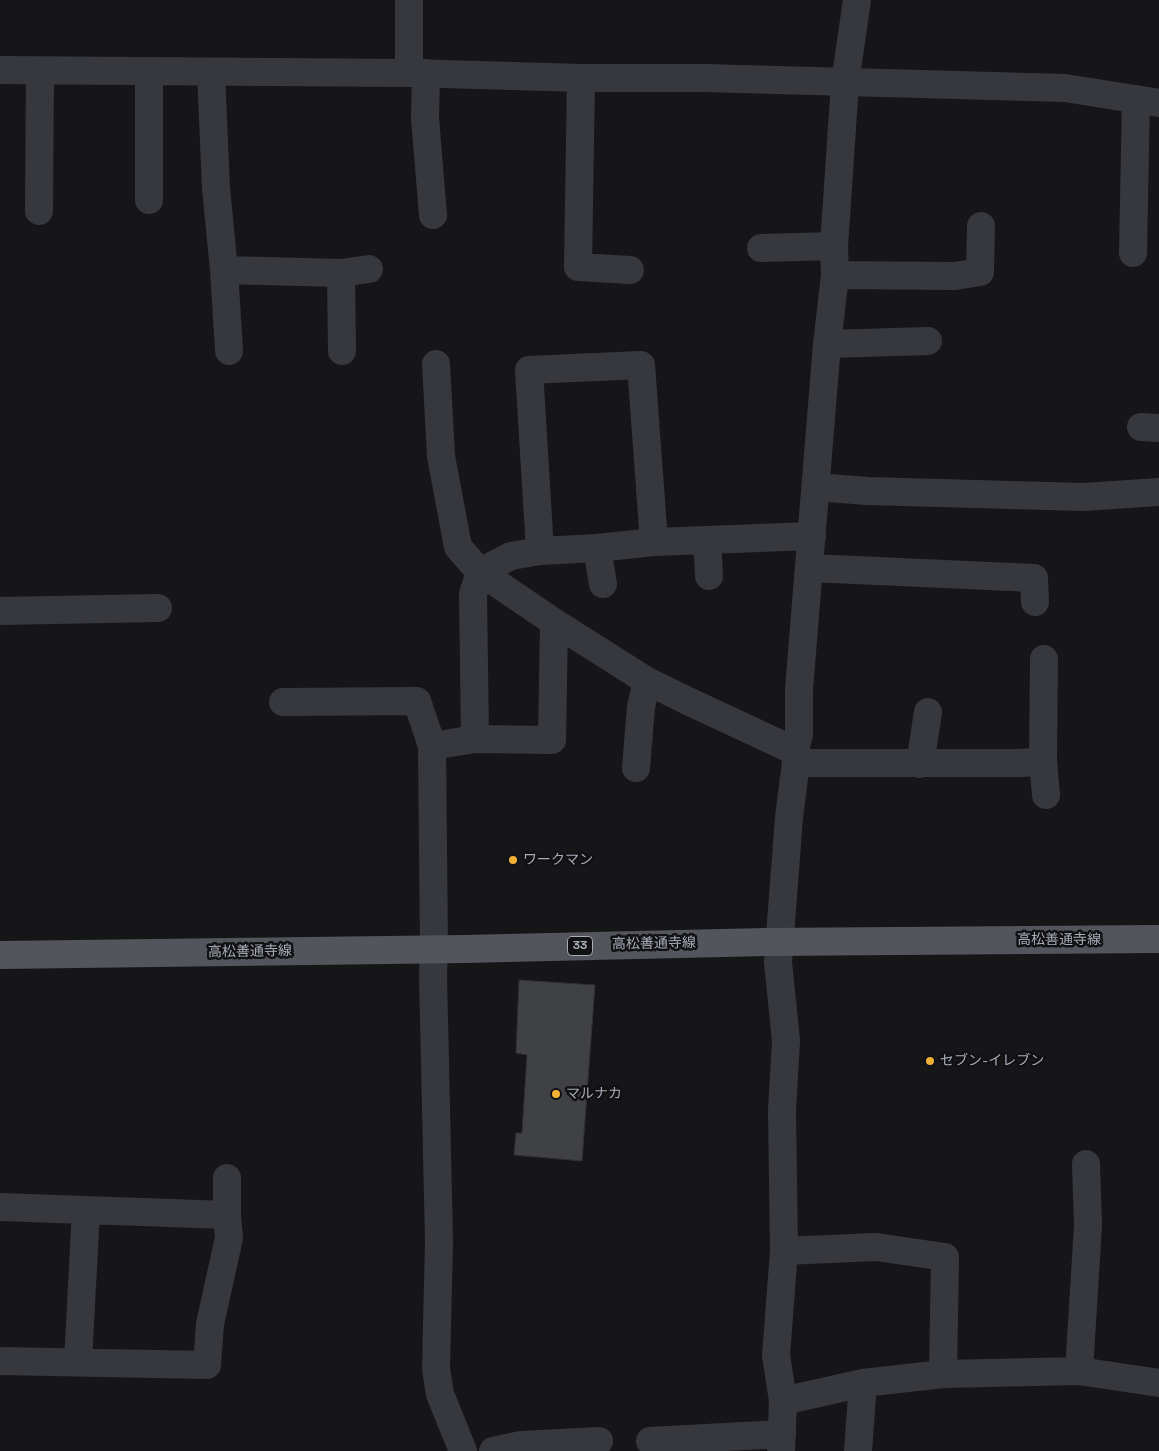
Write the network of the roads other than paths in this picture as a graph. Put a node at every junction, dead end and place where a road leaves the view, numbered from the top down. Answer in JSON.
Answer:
{"nodes":[{"id":1,"x":409,"y":0,"type":"edge"},
{"id":2,"x":857,"y":0,"type":"edge"},
{"id":3,"x":0,"y":70,"type":"edge"},
{"id":4,"x":40,"y":71,"type":"junction"},
{"id":5,"x":149,"y":72,"type":"junction"},
{"id":6,"x":211,"y":72,"type":"junction"},
{"id":7,"x":418,"y":73,"type":"junction"},
{"id":8,"x":581,"y":78,"type":"junction"},
{"id":9,"x":846,"y":82,"type":"junction"},
{"id":10,"x":1148,"y":101,"type":"edge"},
{"id":11,"x":149,"y":200,"type":"dead end"},
{"id":12,"x":39,"y":211,"type":"dead end"},
{"id":13,"x":432,"y":215,"type":"dead end"},
{"id":14,"x":981,"y":226,"type":"dead end"},
{"id":15,"x":834,"y":246,"type":"junction"},
{"id":16,"x":761,"y":248,"type":"dead end"},
{"id":17,"x":1133,"y":253,"type":"dead end"},
{"id":18,"x":369,"y":269,"type":"dead end"},
{"id":19,"x":224,"y":270,"type":"junction"},
{"id":20,"x":630,"y":270,"type":"dead end"},
{"id":21,"x":341,"y":273,"type":"junction"},
{"id":22,"x":835,"y":276,"type":"junction"},
{"id":23,"x":928,"y":341,"type":"dead end"},
{"id":24,"x":828,"y":344,"type":"junction"},
{"id":25,"x":228,"y":351,"type":"dead end"},
{"id":26,"x":342,"y":351,"type":"dead end"},
{"id":27,"x":436,"y":364,"type":"dead end"},
{"id":28,"x":816,"y":487,"type":"junction"},
{"id":29,"x":1159,"y":492,"type":"edge"},
{"id":30,"x":812,"y":536,"type":"junction"},
{"id":31,"x":708,"y":540,"type":"junction"},
{"id":32,"x":654,"y":542,"type":"junction"},
{"id":33,"x":597,"y":548,"type":"junction"},
{"id":34,"x":540,"y":551,"type":"junction"},
{"id":35,"x":810,"y":568,"type":"junction"},
{"id":36,"x":480,"y":572,"type":"junction"},
{"id":37,"x":709,"y":576,"type":"dead end"},
{"id":38,"x":603,"y":584,"type":"dead end"},
{"id":39,"x":1035,"y":602,"type":"dead end"},
{"id":40,"x":158,"y":608,"type":"dead end"},
{"id":41,"x":0,"y":611,"type":"edge"},
{"id":42,"x":554,"y":622,"type":"junction"},
{"id":43,"x":1044,"y":658,"type":"dead end"},
{"id":44,"x":647,"y":680,"type":"junction"},
{"id":45,"x":283,"y":702,"type":"dead end"},
{"id":46,"x":928,"y":712,"type":"dead end"},
{"id":47,"x":475,"y":739,"type":"junction"},
{"id":48,"x":432,"y":746,"type":"junction"},
{"id":49,"x":796,"y":757,"type":"junction"},
{"id":50,"x":1043,"y":761,"type":"junction"},
{"id":51,"x":920,"y":764,"type":"junction"},
{"id":52,"x":636,"y":768,"type":"dead end"},
{"id":53,"x":1046,"y":795,"type":"dead end"},
{"id":54,"x":1159,"y":939,"type":"edge"},
{"id":55,"x":779,"y":942,"type":"junction"},
{"id":56,"x":434,"y":950,"type":"junction"},
{"id":57,"x":0,"y":955,"type":"edge"},
{"id":58,"x":1086,"y":1164,"type":"dead end"},
{"id":59,"x":227,"y":1178,"type":"dead end"},
{"id":60,"x":0,"y":1207,"type":"edge"},
{"id":61,"x":86,"y":1210,"type":"junction"},
{"id":62,"x":227,"y":1215,"type":"junction"},
{"id":63,"x":784,"y":1251,"type":"junction"},
{"id":64,"x":0,"y":1361,"type":"edge"},
{"id":65,"x":78,"y":1362,"type":"junction"},
{"id":66,"x":1078,"y":1371,"type":"junction"},
{"id":67,"x":943,"y":1374,"type":"junction"},
{"id":68,"x":863,"y":1383,"type":"junction"},
{"id":69,"x":1159,"y":1383,"type":"edge"},
{"id":70,"x":783,"y":1401,"type":"junction"},
{"id":71,"x":599,"y":1441,"type":"dead end"},
{"id":72,"x":650,"y":1441,"type":"dead end"},
{"id":73,"x":781,"y":1442,"type":"edge"},
{"id":74,"x":462,"y":1451,"type":"edge"},
{"id":75,"x":493,"y":1451,"type":"edge"},
{"id":76,"x":858,"y":1451,"type":"edge"}],
"edges":[{"from":1,"to":7,"type":"street"},
{"from":2,"to":9,"type":"street"},
{"from":3,"to":4,"type":"street"},
{"from":4,"to":5,"type":"street"},
{"from":4,"to":12,"type":"street"},
{"from":5,"to":6,"type":"street"},
{"from":5,"to":11,"type":"street"},
{"from":6,"to":7,"type":"street"},
{"from":6,"to":19,"type":"street"},
{"from":7,"to":8,"type":"street"},
{"from":7,"to":13,"type":"street"},
{"from":8,"to":9,"type":"street"},
{"from":8,"to":20,"type":"street"},
{"from":9,"to":10,"type":"street"},
{"from":9,"to":15,"type":"street"},
{"from":10,"to":17,"type":"street"},
{"from":14,"to":22,"type":"street"},
{"from":15,"to":16,"type":"street"},
{"from":15,"to":22,"type":"street"},
{"from":18,"to":21,"type":"street"},
{"from":19,"to":21,"type":"street"},
{"from":19,"to":25,"type":"street"},
{"from":21,"to":26,"type":"street"},
{"from":22,"to":24,"type":"street"},
{"from":23,"to":24,"type":"street"},
{"from":24,"to":28,"type":"street"},
{"from":27,"to":36,"type":"street"},
{"from":28,"to":29,"type":"street"},
{"from":28,"to":30,"type":"street"},
{"from":30,"to":31,"type":"street"},
{"from":30,"to":35,"type":"street"},
{"from":31,"to":32,"type":"street"},
{"from":31,"to":37,"type":"street"},
{"from":32,"to":33,"type":"street"},
{"from":32,"to":34,"type":"street"},
{"from":33,"to":34,"type":"street"},
{"from":33,"to":38,"type":"street"},
{"from":34,"to":36,"type":"street"},
{"from":35,"to":39,"type":"street"},
{"from":35,"to":49,"type":"street"},
{"from":36,"to":42,"type":"street"},
{"from":36,"to":47,"type":"street"},
{"from":40,"to":41,"type":"street"},
{"from":42,"to":44,"type":"street"},
{"from":42,"to":47,"type":"street"},
{"from":43,"to":50,"type":"street"},
{"from":44,"to":49,"type":"street"},
{"from":44,"to":52,"type":"street"},
{"from":45,"to":48,"type":"street"},
{"from":46,"to":51,"type":"street"},
{"from":47,"to":48,"type":"street"},
{"from":48,"to":56,"type":"street"},
{"from":49,"to":51,"type":"street"},
{"from":49,"to":55,"type":"street"},
{"from":50,"to":51,"type":"street"},
{"from":50,"to":53,"type":"street"},
{"from":54,"to":55,"type":"main road","name":"高松善通寺線","number":"33"},
{"from":55,"to":56,"type":"main road","name":"高松善通寺線","number":"33"},
{"from":55,"to":63,"type":"street"},
{"from":56,"to":57,"type":"main road","name":"高松善通寺線","number":"33"},
{"from":56,"to":74,"type":"street"},
{"from":58,"to":66,"type":"street"},
{"from":59,"to":62,"type":"street"},
{"from":60,"to":61,"type":"street"},
{"from":61,"to":62,"type":"street"},
{"from":61,"to":65,"type":"street"},
{"from":62,"to":65,"type":"street"},
{"from":63,"to":67,"type":"street"},
{"from":63,"to":70,"type":"street"},
{"from":64,"to":65,"type":"street"},
{"from":66,"to":67,"type":"street"},
{"from":66,"to":69,"type":"street"},
{"from":67,"to":68,"type":"street"},
{"from":68,"to":70,"type":"street"},
{"from":68,"to":76,"type":"street"},
{"from":70,"to":73,"type":"street"},
{"from":71,"to":75,"type":"street"},
{"from":72,"to":73,"type":"street"}]}
